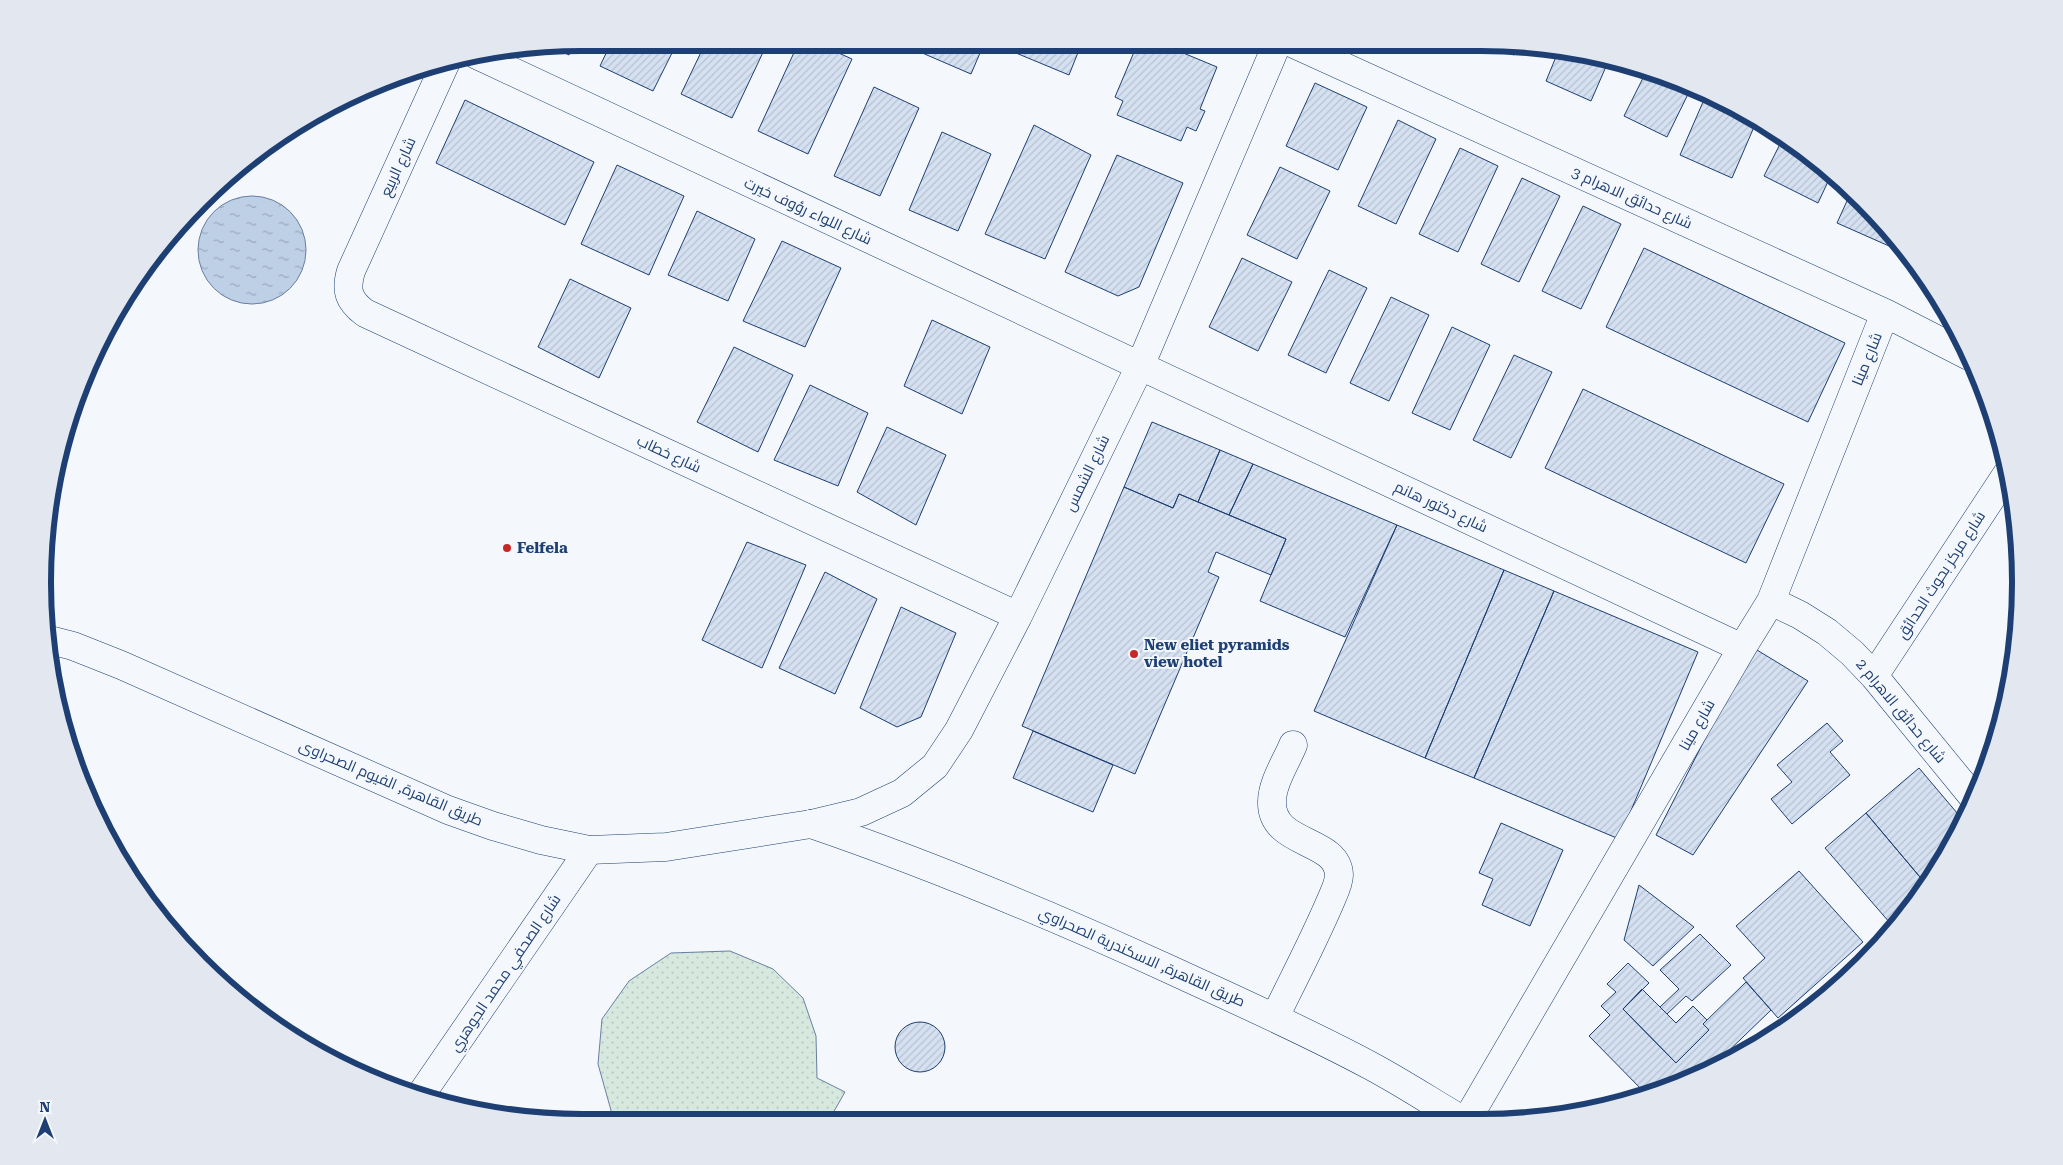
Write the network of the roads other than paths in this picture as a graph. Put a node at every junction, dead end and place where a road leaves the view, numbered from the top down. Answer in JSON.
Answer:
{"nodes":[{"id":1,"x":1274,"y":51,"type":"edge"},
{"id":2,"x":1309,"y":51,"type":"edge"},
{"id":3,"x":487,"y":60,"type":"edge"},
{"id":4,"x":442,"y":70,"type":"edge"},
{"id":5,"x":351,"y":271,"type":"joint"},
{"id":6,"x":1885,"y":313,"type":"junction"},
{"id":7,"x":1958,"y":350,"type":"edge"},
{"id":8,"x":1140,"y":366,"type":"junction"},
{"id":9,"x":2002,"y":481,"type":"edge"},
{"id":10,"x":1771,"y":601,"type":"junction"},
{"id":11,"x":1018,"y":616,"type":"junction"},
{"id":12,"x":55,"y":641,"type":"edge"},
{"id":13,"x":1742,"y":648,"type":"junction"},
{"id":14,"x":1874,"y":676,"type":"junction"},
{"id":15,"x":1293,"y":745,"type":"dead end"},
{"id":16,"x":1969,"y":792,"type":"edge"},
{"id":17,"x":811,"y":824,"type":"junction"},
{"id":18,"x":589,"y":850,"type":"junction"},
{"id":19,"x":1275,"y":1017,"type":"junction"},
{"id":20,"x":424,"y":1090,"type":"edge"},
{"id":21,"x":1452,"y":1114,"type":"edge"},
{"id":22,"x":1470,"y":1114,"type":"edge"}],
"edges":[{"from":1,"to":8,"type":"main road","name":"شارع الشمس"},
{"from":2,"to":6,"type":"main road","name":"شارع حدائق الاهرام 3"},
{"from":3,"to":8,"type":"main road","name":"شارع اللواء رؤوف خيرت"},
{"from":4,"to":5,"type":"main road","name":"شارع الربيع"},
{"from":5,"to":11,"type":"main road","name":"شارع خطاب"},
{"from":6,"to":7,"type":"main road","name":"شارع حدائق الاهرام 3"},
{"from":6,"to":10,"type":"main road","name":"شارع مينا"},
{"from":8,"to":11,"type":"main road","name":"شارع الشمس"},
{"from":8,"to":13,"type":"main road","name":"شارع دكتور هانم"},
{"from":9,"to":14,"type":"main road","name":"شارع مركز بحوث الحدائق"},
{"from":10,"to":13,"type":"main road","name":"شارع مينا"},
{"from":10,"to":14,"type":"main road","name":"شارع حدائق الاهرام 2"},
{"from":11,"to":17,"type":"main road","name":"شارع الشمس"},
{"from":12,"to":18,"type":"main road","name":"طريق القاهرة, الفيوم الصحراوى"},
{"from":13,"to":22,"type":"main road","name":"شارع مينا"},
{"from":14,"to":16,"type":"main road","name":"شارع حدائق الاهرام 2"},
{"from":15,"to":19,"type":"main road"},
{"from":17,"to":18,"type":"main road","name":"طريق القاهرة, الفيوم الصحراوى"},
{"from":17,"to":19,"type":"main road","name":"طريق القاهرة, الاسكندرية الصحراوي"},
{"from":18,"to":20,"type":"main road","name":"شارع الصحفي محمد الجوهري"},
{"from":19,"to":21,"type":"main road","name":"طريق القاهرة, الاسكندرية الصحراوي"}]}
